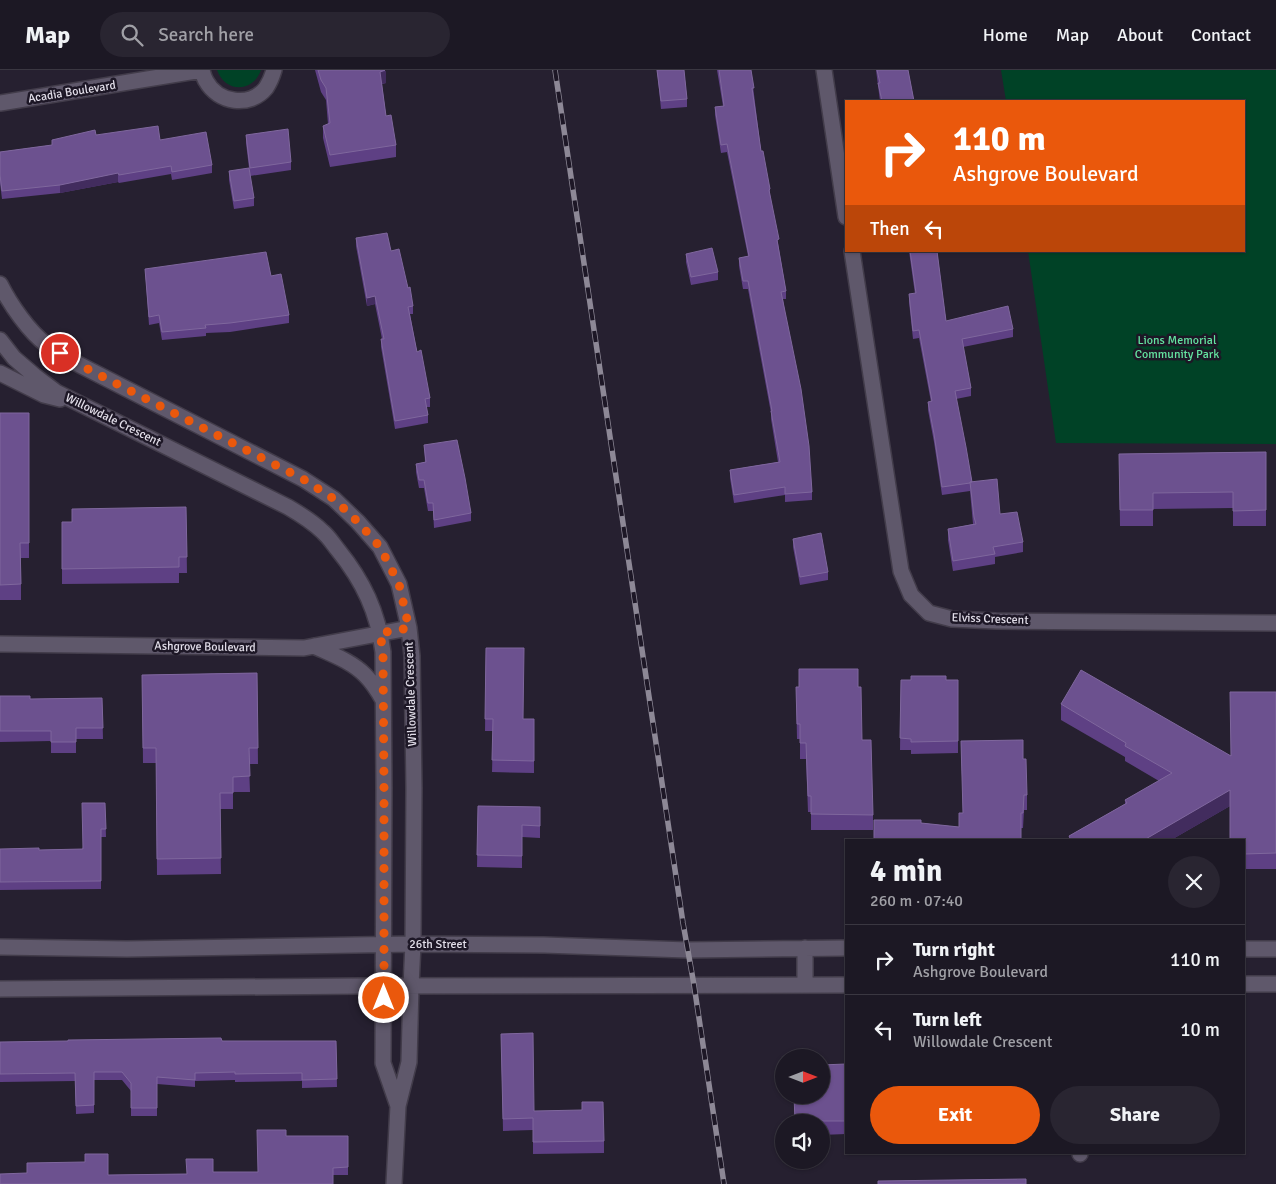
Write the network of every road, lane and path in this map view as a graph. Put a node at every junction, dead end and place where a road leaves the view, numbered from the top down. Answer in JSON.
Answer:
{"nodes":[{"id":1,"x":202,"y":70,"type":"edge"},
{"id":2,"x":274,"y":70,"type":"edge"},
{"id":3,"x":824,"y":70,"type":"edge"},
{"id":4,"x":0,"y":103,"type":"edge"},
{"id":5,"x":845,"y":210,"type":"edge"},
{"id":6,"x":852,"y":252,"type":"edge"},
{"id":7,"x":0,"y":284,"type":"edge"},
{"id":8,"x":0,"y":304,"type":"edge"},
{"id":9,"x":20,"y":315,"type":"junction"},
{"id":10,"x":0,"y":340,"type":"edge"},
{"id":11,"x":0,"y":373,"type":"edge"},
{"id":12,"x":74,"y":401,"type":"junction"},
{"id":13,"x":1276,"y":622,"type":"edge"},
{"id":14,"x":409,"y":628,"type":"junction"},
{"id":15,"x":380,"y":633,"type":"junction"},
{"id":16,"x":0,"y":644,"type":"edge"},
{"id":17,"x":314,"y":646,"type":"junction"},
{"id":18,"x":383,"y":700,"type":"junction"},
{"id":19,"x":383,"y":944,"type":"junction"},
{"id":20,"x":413,"y":944,"type":"junction"},
{"id":21,"x":0,"y":947,"type":"edge"},
{"id":22,"x":805,"y":948,"type":"junction"},
{"id":23,"x":845,"y":948,"type":"edge"},
{"id":24,"x":1245,"y":949,"type":"edge"},
{"id":25,"x":1276,"y":949,"type":"edge"},
{"id":26,"x":805,"y":984,"type":"junction"},
{"id":27,"x":845,"y":984,"type":"edge"},
{"id":28,"x":1245,"y":984,"type":"edge"},
{"id":29,"x":1276,"y":984,"type":"edge"},
{"id":30,"x":384,"y":986,"type":"junction"},
{"id":31,"x":411,"y":986,"type":"junction"},
{"id":32,"x":0,"y":989,"type":"edge"},
{"id":33,"x":398,"y":1106,"type":"junction"},
{"id":34,"x":394,"y":1184,"type":"edge"}],
"edges":[{"from":1,"to":2,"type":"street","name":"Acadia Boulevard"},
{"from":1,"to":4,"type":"street","name":"Acadia Boulevard"},
{"from":3,"to":5,"type":"street"},
{"from":6,"to":13,"type":"street","name":"Elviss Crescent"},
{"from":7,"to":9,"type":"street","name":"Willowdale Crescent"},
{"from":8,"to":9,"type":"street"},
{"from":9,"to":14,"type":"street","name":"Willowdale Crescent"},
{"from":10,"to":12,"type":"street","name":"Willowdale Crescent"},
{"from":11,"to":12,"type":"street"},
{"from":12,"to":15,"type":"street","name":"Willowdale Crescent"},
{"from":14,"to":15,"type":"street","name":"Ashgrove Boulevard"},
{"from":14,"to":20,"type":"street","name":"Willowdale Crescent"},
{"from":15,"to":17,"type":"street","name":"Ashgrove Boulevard"},
{"from":15,"to":18,"type":"street","name":"Willowdale Crescent"},
{"from":16,"to":17,"type":"street","name":"Ashgrove Boulevard"},
{"from":17,"to":18,"type":"street"},
{"from":18,"to":19,"type":"street","name":"Willowdale Crescent"},
{"from":19,"to":20,"type":"street","name":"26th Street"},
{"from":19,"to":21,"type":"street","name":"26th Street"},
{"from":19,"to":30,"type":"street","name":"Willowdale Crescent"},
{"from":20,"to":22,"type":"street","name":"26th Street"},
{"from":20,"to":31,"type":"street","name":"Willowdale Crescent"},
{"from":22,"to":23,"type":"street","name":"26th Street"},
{"from":22,"to":26,"type":"street"},
{"from":24,"to":25,"type":"street"},
{"from":26,"to":27,"type":"street"},
{"from":26,"to":31,"type":"street"},
{"from":28,"to":29,"type":"street"},
{"from":30,"to":31,"type":"street"},
{"from":30,"to":32,"type":"street"},
{"from":30,"to":33,"type":"street","name":"Willowdale Crescent"},
{"from":31,"to":33,"type":"street","name":"Willowdale Crescent"},
{"from":33,"to":34,"type":"street"}]}
